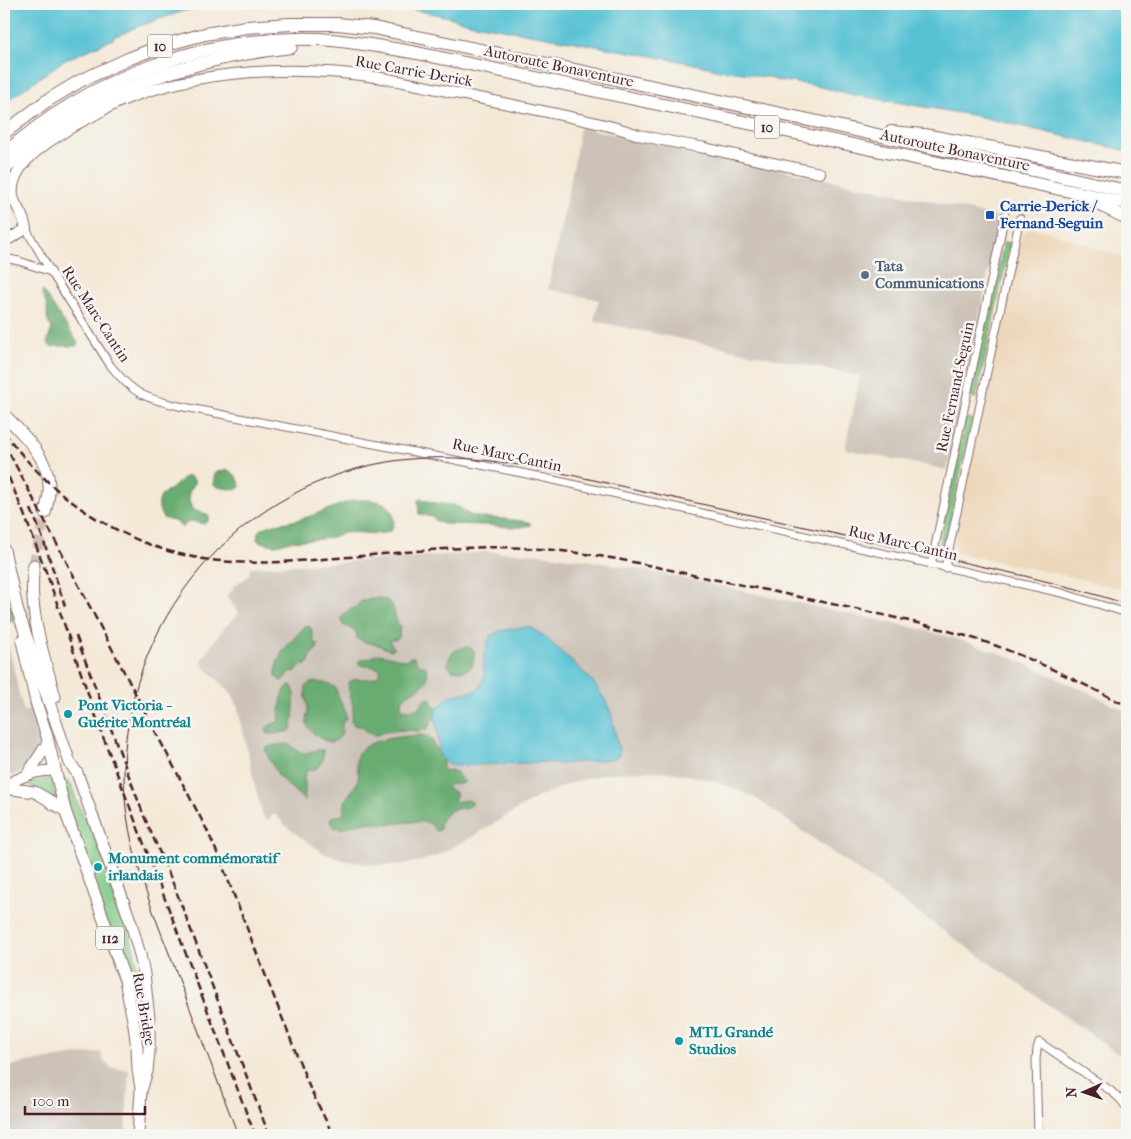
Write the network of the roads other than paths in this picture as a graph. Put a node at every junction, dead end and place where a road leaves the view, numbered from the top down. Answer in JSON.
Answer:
{"nodes":[{"id":1,"x":381,"y":46,"type":"junction"},
{"id":2,"x":846,"y":128,"type":"junction"},
{"id":3,"x":4,"y":133,"type":"edge"},
{"id":4,"x":4,"y":154,"type":"edge"},
{"id":5,"x":19,"y":168,"type":"joint"},
{"id":6,"x":4,"y":170,"type":"edge"},
{"id":7,"x":820,"y":173,"type":"dead end"},
{"id":8,"x":1127,"y":173,"type":"edge"},
{"id":9,"x":1072,"y":191,"type":"junction"},
{"id":10,"x":1127,"y":191,"type":"edge"},
{"id":11,"x":1127,"y":203,"type":"edge"},
{"id":12,"x":1006,"y":215,"type":"dead end"},
{"id":13,"x":1020,"y":218,"type":"dead end"},
{"id":14,"x":1127,"y":218,"type":"edge"},
{"id":15,"x":26,"y":229,"type":"junction"},
{"id":16,"x":4,"y":242,"type":"edge"},
{"id":17,"x":4,"y":258,"type":"edge"},
{"id":18,"x":51,"y":272,"type":"junction"},
{"id":19,"x":4,"y":414,"type":"edge"},
{"id":20,"x":44,"y":510,"type":"tunnel mouth"},
{"id":21,"x":4,"y":550,"type":"edge"},
{"id":22,"x":32,"y":561,"type":"tunnel mouth"},
{"id":23,"x":931,"y":564,"type":"junction"},
{"id":24,"x":945,"y":568,"type":"junction"},
{"id":25,"x":18,"y":612,"type":"junction"},
{"id":26,"x":1127,"y":613,"type":"edge"},
{"id":27,"x":37,"y":643,"type":"junction"},
{"id":28,"x":40,"y":675,"type":"junction"},
{"id":29,"x":47,"y":738,"type":"junction"},
{"id":30,"x":55,"y":771,"type":"junction"},
{"id":31,"x":77,"y":773,"type":"junction"},
{"id":32,"x":27,"y":775,"type":"junction"},
{"id":33,"x":4,"y":787,"type":"edge"},
{"id":34,"x":65,"y":810,"type":"junction"},
{"id":35,"x":142,"y":1091,"type":"junction"},
{"id":36,"x":1127,"y":1108,"type":"edge"},
{"id":37,"x":138,"y":1135,"type":"edge"},
{"id":38,"x":1038,"y":1135,"type":"edge"}],
"edges":[{"from":1,"to":4,"type":"highway","name":"Autoroute Bonaventure","number":"10"},
{"from":1,"to":6,"type":"highway"},
{"from":1,"to":9,"type":"highway","name":"Autoroute Bonaventure","number":"10"},
{"from":2,"to":3,"type":"highway","name":"Autoroute Bonaventure","number":"10"},
{"from":2,"to":8,"type":"highway"},
{"from":2,"to":10,"type":"highway","name":"Autoroute Bonaventure","number":"10"},
{"from":5,"to":7,"type":"street","name":"Rue Carrie-Derick"},
{"from":5,"to":15,"type":"street","name":"Rue Marc-Cantin"},
{"from":9,"to":11,"type":"highway","name":"Autoroute Bonaventure","number":"10"},
{"from":9,"to":14,"type":"highway"},
{"from":12,"to":23,"type":"street","name":"Rue Fernand-Seguin"},
{"from":13,"to":24,"type":"street","name":"Rue Fernand-Seguin"},
{"from":15,"to":16,"type":"street"},
{"from":15,"to":18,"type":"street","name":"Rue Marc-Cantin"},
{"from":17,"to":18,"type":"street"},
{"from":18,"to":23,"type":"street","name":"Rue Marc-Cantin"},
{"from":19,"to":20,"type":"main road"},
{"from":21,"to":25,"type":"main road","name":"Rue Bridge","number":"112"},
{"from":22,"to":27,"type":"main road","name":"Rue Bridge","number":"112"},
{"from":23,"to":24,"type":"street","name":"Rue Marc-Cantin"},
{"from":24,"to":26,"type":"street","name":"Rue Marc-Cantin"},
{"from":25,"to":28,"type":"main road","name":"Rue Bridge","number":"112"},
{"from":25,"to":29,"type":"main road","name":"Rue Bridge","number":"112"},
{"from":27,"to":28,"type":"main road","name":"Rue Bridge","number":"112"},
{"from":27,"to":31,"type":"main road","name":"Rue Bridge","number":"112"},
{"from":28,"to":29,"type":"main road","name":"Rue Bridge","number":"112"},
{"from":28,"to":31,"type":"main road","name":"Rue Bridge","number":"112"},
{"from":29,"to":30,"type":"main road","name":"Rue Bridge","number":"112"},
{"from":29,"to":32,"type":"main road"},
{"from":30,"to":31,"type":"main road"},
{"from":30,"to":32,"type":"street"},
{"from":30,"to":34,"type":"main road","name":"Rue Bridge","number":"112"},
{"from":31,"to":35,"type":"main road","name":"Rue Bridge","number":"112"},
{"from":32,"to":33,"type":"street"},
{"from":33,"to":34,"type":"main road"},
{"from":34,"to":35,"type":"main road","name":"Rue Bridge","number":"112"},
{"from":35,"to":37,"type":"main road","name":"Rue Bridge","number":"112"},
{"from":36,"to":38,"type":"street"}]}
